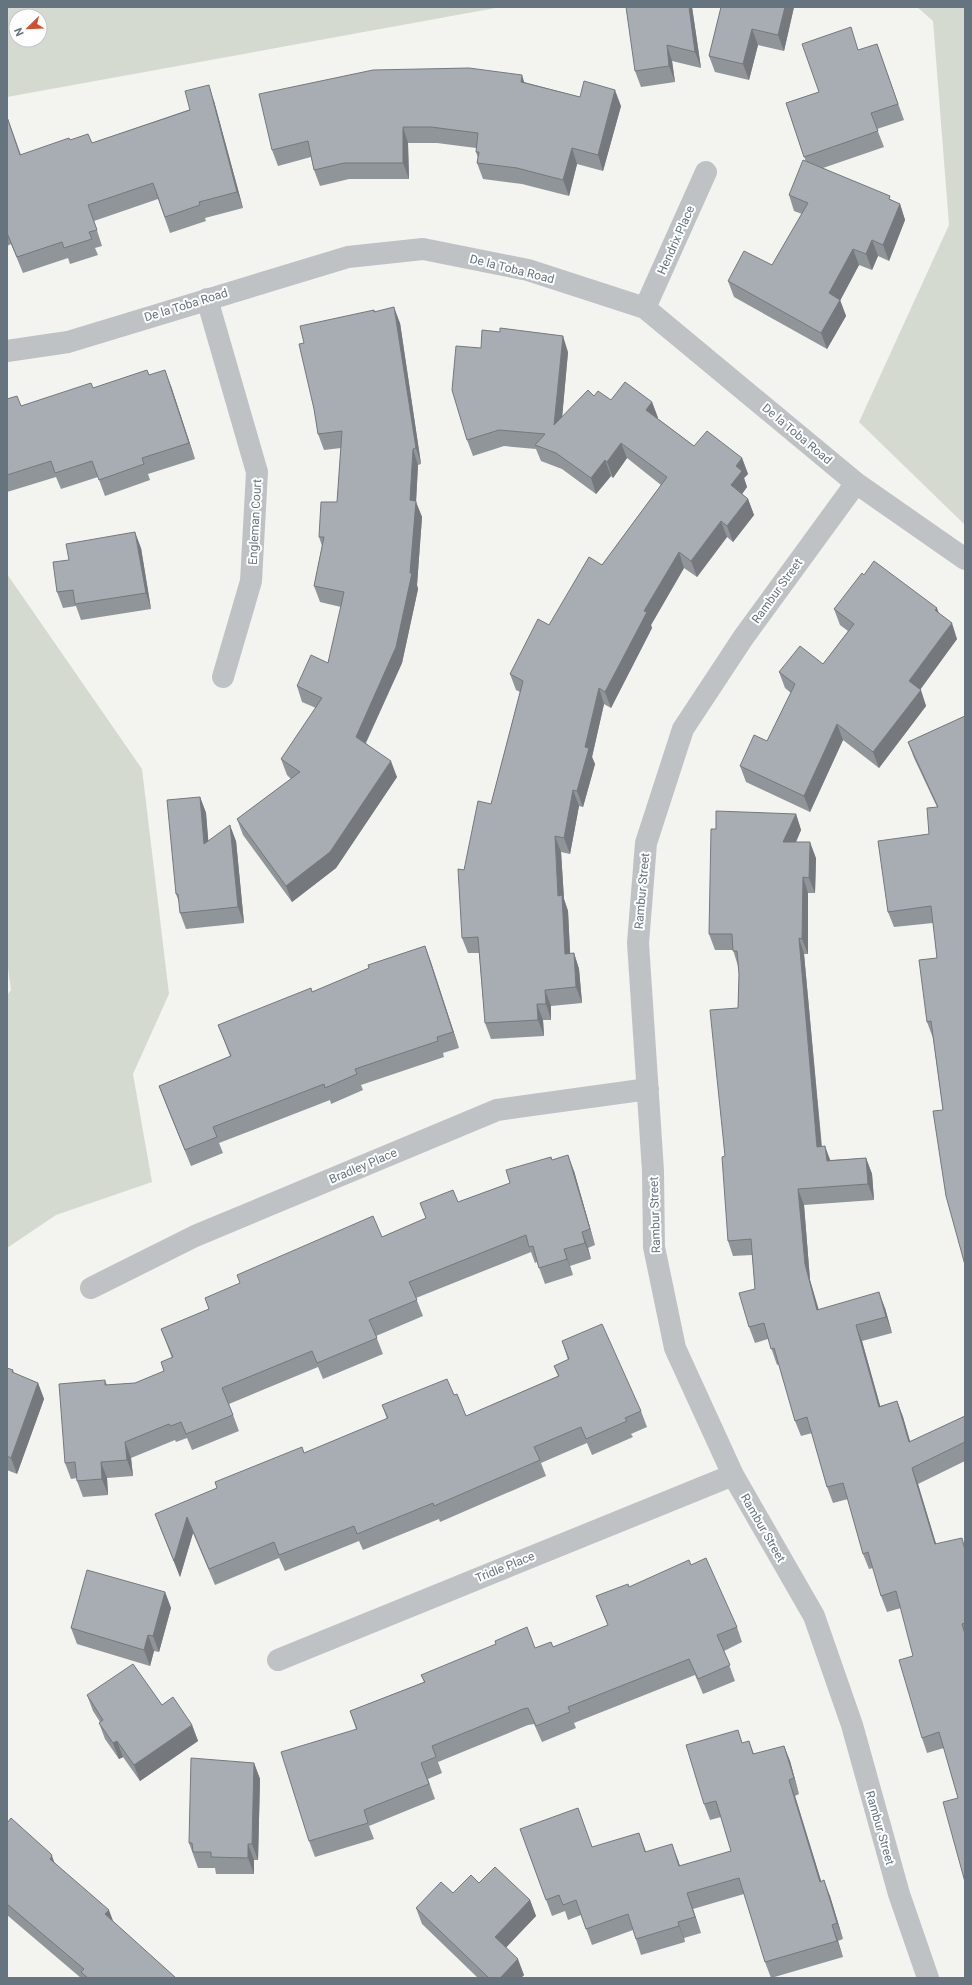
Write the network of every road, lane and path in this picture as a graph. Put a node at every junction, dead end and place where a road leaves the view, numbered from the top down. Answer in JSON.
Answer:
{"nodes":[{"id":1,"x":706,"y":172,"type":"dead end"},
{"id":2,"x":208,"y":299,"type":"junction"},
{"id":3,"x":645,"y":308,"type":"junction"},
{"id":4,"x":7,"y":351,"type":"edge"},
{"id":5,"x":856,"y":483,"type":"junction"},
{"id":6,"x":965,"y":559,"type":"edge"},
{"id":7,"x":223,"y":677,"type":"dead end"},
{"id":8,"x":648,"y":1089,"type":"junction"},
{"id":9,"x":91,"y":1288,"type":"dead end"},
{"id":10,"x":733,"y":1475,"type":"junction"},
{"id":11,"x":278,"y":1660,"type":"dead end"},
{"id":12,"x":928,"y":1978,"type":"edge"}],
"edges":[{"from":1,"to":3,"type":"street","name":"Hendrix Place"},
{"from":2,"to":3,"type":"street","name":"De la Toba Road"},
{"from":2,"to":4,"type":"street","name":"De la Toba Road"},
{"from":2,"to":7,"type":"street","name":"Engleman Court"},
{"from":3,"to":5,"type":"street","name":"De la Toba Road"},
{"from":5,"to":6,"type":"street","name":"De la Toba Road"},
{"from":5,"to":8,"type":"street","name":"Rambur Street"},
{"from":8,"to":9,"type":"street","name":"Bradley Place"},
{"from":8,"to":10,"type":"street","name":"Rambur Street"},
{"from":10,"to":11,"type":"street","name":"Tridle Place"},
{"from":10,"to":12,"type":"street","name":"Rambur Street"}]}
